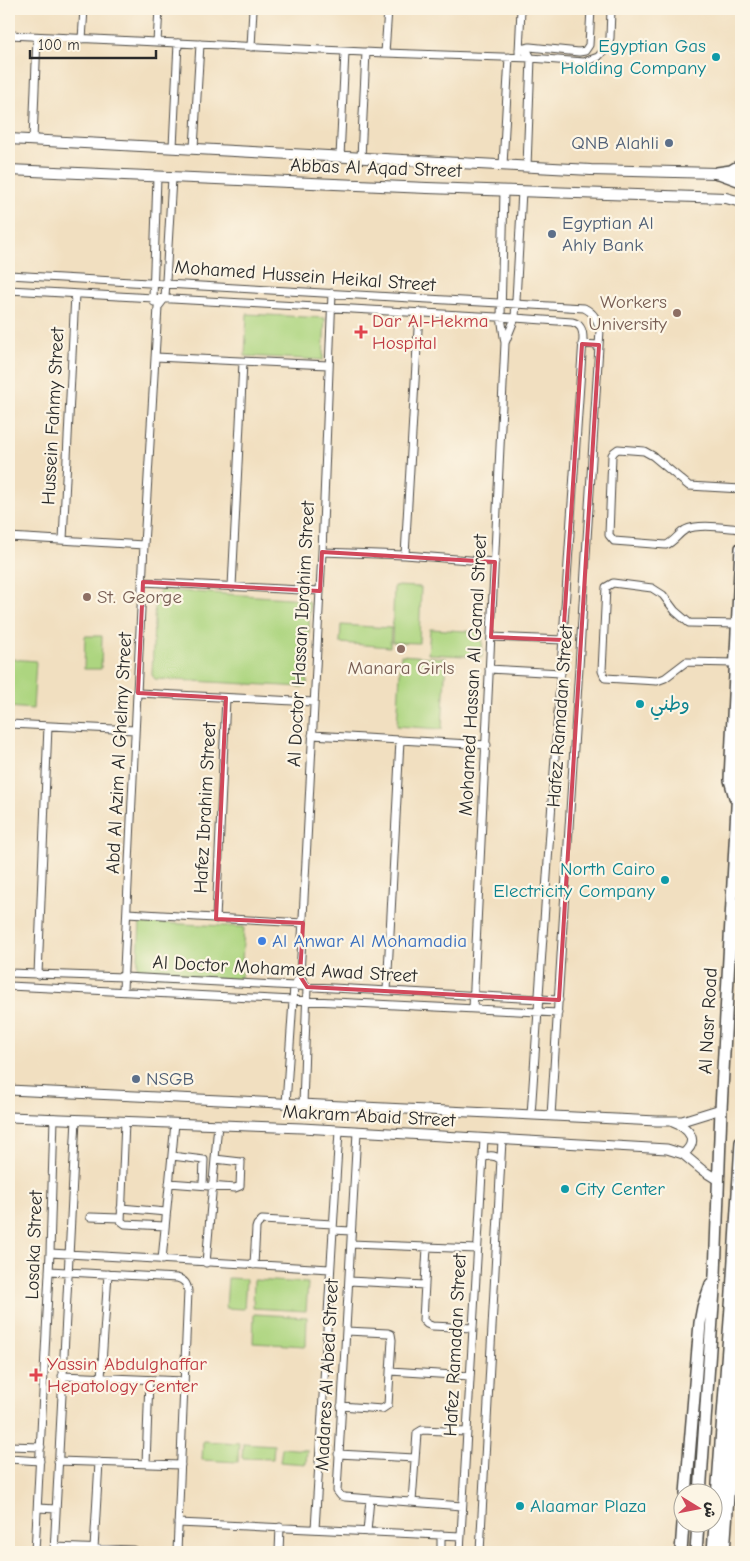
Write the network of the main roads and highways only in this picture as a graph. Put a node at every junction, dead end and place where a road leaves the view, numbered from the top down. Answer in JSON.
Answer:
{"nodes":[{"id":1,"x":9,"y":139,"type":"edge"},
{"id":2,"x":741,"y":165,"type":"edge"},
{"id":3,"x":9,"y":170,"type":"edge"},
{"id":4,"x":717,"y":173,"type":"junction"},
{"id":5,"x":741,"y":181,"type":"edge"},
{"id":6,"x":741,"y":202,"type":"edge"},
{"id":7,"x":741,"y":548,"type":"edge"},
{"id":8,"x":741,"y":732,"type":"edge"},
{"id":9,"x":738,"y":800,"type":"junction"},
{"id":10,"x":741,"y":1142,"type":"edge"},
{"id":11,"x":741,"y":1157,"type":"edge"},
{"id":12,"x":737,"y":1274,"type":"edge"},
{"id":13,"x":715,"y":1275,"type":"junction"},
{"id":14,"x":738,"y":1389,"type":"edge"},
{"id":15,"x":687,"y":1484,"type":"edge"},
{"id":16,"x":701,"y":1484,"type":"edge"},
{"id":17,"x":682,"y":1534,"type":"edge"},
{"id":18,"x":697,"y":1534,"type":"edge"},
{"id":19,"x":681,"y":1552,"type":"edge"},
{"id":20,"x":696,"y":1552,"type":"edge"},
{"id":21,"x":713,"y":1552,"type":"edge"},
{"id":22,"x":724,"y":1552,"type":"edge"}],
"edges":[{"from":1,"to":4,"type":"main road","name":"Abbas Al Aqad Street"},
{"from":2,"to":4,"type":"highway"},
{"from":3,"to":6,"type":"main road","name":"Abbas Al Aqad Street"},
{"from":4,"to":5,"type":"highway"},
{"from":7,"to":9,"type":"highway","name":"Al Nasr Road"},
{"from":8,"to":9,"type":"highway"},
{"from":9,"to":13,"type":"highway","name":"Al Nasr Road"},
{"from":10,"to":11,"type":"highway"},
{"from":11,"to":12,"type":"highway"},
{"from":12,"to":14,"type":"highway"},
{"from":12,"to":21,"type":"highway"},
{"from":13,"to":15,"type":"highway","name":"Al Nasr Road"},
{"from":13,"to":16,"type":"highway"},
{"from":14,"to":22,"type":"highway"},
{"from":17,"to":19,"type":"highway"},
{"from":18,"to":20,"type":"highway"}]}
